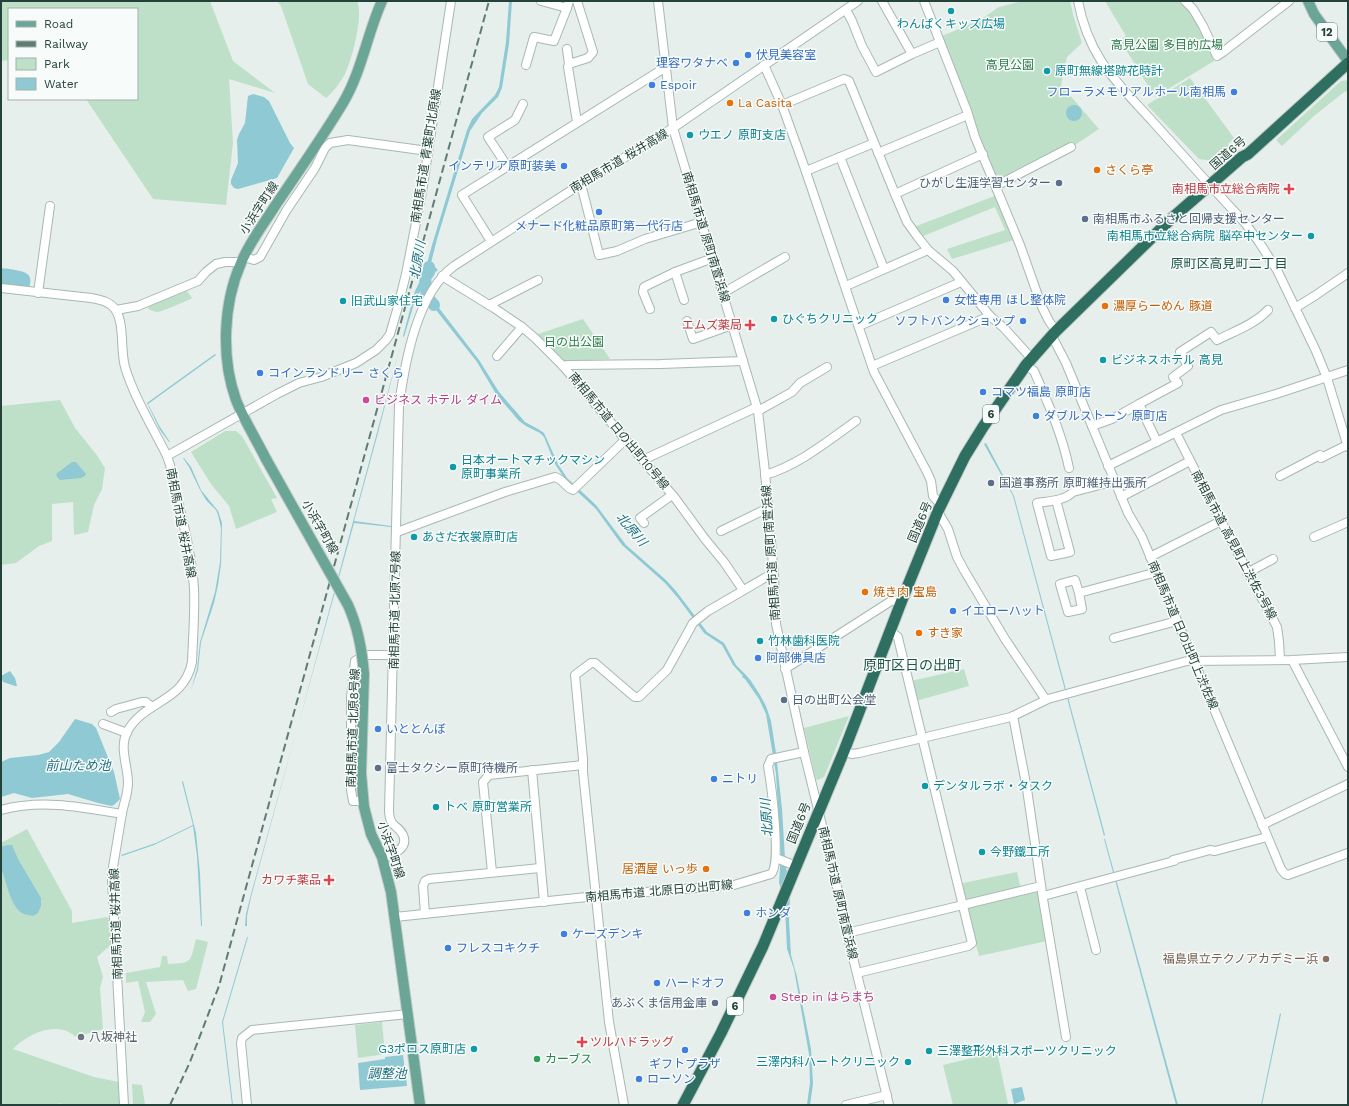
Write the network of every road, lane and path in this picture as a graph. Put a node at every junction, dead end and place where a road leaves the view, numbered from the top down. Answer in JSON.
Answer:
{"nodes":[{"id":1,"x":382,"y":1,"type":"edge"},
{"id":2,"x":448,"y":1,"type":"edge"},
{"id":3,"x":451,"y":1,"type":"edge"},
{"id":4,"x":541,"y":1,"type":"edge"},
{"id":5,"x":577,"y":1,"type":"edge"},
{"id":6,"x":658,"y":1,"type":"edge"},
{"id":7,"x":858,"y":1,"type":"edge"},
{"id":8,"x":882,"y":1,"type":"edge"},
{"id":9,"x":924,"y":1,"type":"edge"},
{"id":10,"x":1078,"y":1,"type":"edge"},
{"id":11,"x":1185,"y":1,"type":"edge"},
{"id":12,"x":1289,"y":1,"type":"edge"},
{"id":13,"x":1308,"y":1,"type":"edge"},
{"id":14,"x":568,"y":5,"type":"edge"},
{"id":15,"x":846,"y":10,"type":"junction"},
{"id":16,"x":450,"y":11,"type":"junction"},
{"id":17,"x":940,"y":42,"type":"junction"},
{"id":18,"x":567,"y":49,"type":"dead end"},
{"id":19,"x":912,"y":54,"type":"junction"},
{"id":20,"x":1348,"y":62,"type":"edge"},
{"id":21,"x":526,"y":64,"type":"dead end"},
{"id":22,"x":569,"y":64,"type":"junction"},
{"id":23,"x":764,"y":65,"type":"junction"},
{"id":24,"x":666,"y":67,"type":"junction"},
{"id":25,"x":523,"y":104,"type":"dead end"},
{"id":26,"x":782,"y":105,"type":"junction"},
{"id":27,"x":968,"y":115,"type":"junction"},
{"id":28,"x":577,"y":122,"type":"junction"},
{"id":29,"x":673,"y":128,"type":"junction"},
{"id":30,"x":321,"y":137,"type":"junction"},
{"id":31,"x":874,"y":142,"type":"junction"},
{"id":32,"x":328,"y":146,"type":"junction"},
{"id":33,"x":1072,"y":148,"type":"dead end"},
{"id":34,"x":428,"y":151,"type":"junction"},
{"id":35,"x":878,"y":153,"type":"junction"},
{"id":36,"x":983,"y":154,"type":"junction"},
{"id":37,"x":840,"y":157,"type":"junction"},
{"id":38,"x":507,"y":166,"type":"junction"},
{"id":39,"x":806,"y":171,"type":"junction"},
{"id":40,"x":581,"y":184,"type":"junction"},
{"id":41,"x":1210,"y":185,"type":"junction"},
{"id":42,"x":996,"y":186,"type":"junction"},
{"id":43,"x":895,"y":194,"type":"junction"},
{"id":44,"x":50,"y":206,"type":"dead end"},
{"id":45,"x":702,"y":222,"type":"junction"},
{"id":46,"x":491,"y":241,"type":"junction"},
{"id":47,"x":928,"y":250,"type":"junction"},
{"id":48,"x":785,"y":256,"type":"dead end"},
{"id":49,"x":713,"y":258,"type":"junction"},
{"id":50,"x":243,"y":259,"type":"junction"},
{"id":51,"x":884,"y":269,"type":"junction"},
{"id":52,"x":675,"y":272,"type":"junction"},
{"id":53,"x":1348,"y":273,"type":"edge"},
{"id":54,"x":442,"y":276,"type":"junction"},
{"id":55,"x":538,"y":280,"type":"dead end"},
{"id":56,"x":962,"y":282,"type":"junction"},
{"id":57,"x":846,"y":286,"type":"junction"},
{"id":58,"x":1,"y":288,"type":"edge"},
{"id":59,"x":38,"y":293,"type":"junction"},
{"id":60,"x":723,"y":293,"type":"junction"},
{"id":61,"x":684,"y":300,"type":"dead end"},
{"id":62,"x":490,"y":305,"type":"junction"},
{"id":63,"x":1295,"y":308,"type":"junction"},
{"id":64,"x":650,"y":309,"type":"dead end"},
{"id":65,"x":116,"y":310,"type":"junction"},
{"id":66,"x":1268,"y":310,"type":"dead end"},
{"id":67,"x":990,"y":316,"type":"junction"},
{"id":68,"x":687,"y":321,"type":"dead end"},
{"id":69,"x":732,"y":325,"type":"junction"},
{"id":70,"x":859,"y":326,"type":"junction"},
{"id":71,"x":522,"y":327,"type":"junction"},
{"id":72,"x":390,"y":334,"type":"joint"},
{"id":73,"x":1054,"y":334,"type":"junction"},
{"id":74,"x":411,"y":345,"type":"joint"},
{"id":75,"x":497,"y":356,"type":"dead end"},
{"id":76,"x":743,"y":361,"type":"junction"},
{"id":77,"x":1029,"y":362,"type":"junction"},
{"id":78,"x":563,"y":366,"type":"junction"},
{"id":79,"x":872,"y":366,"type":"junction"},
{"id":80,"x":827,"y":367,"type":"dead end"},
{"id":81,"x":1348,"y":370,"type":"edge"},
{"id":82,"x":1327,"y":378,"type":"junction"},
{"id":83,"x":1139,"y":404,"type":"junction"},
{"id":84,"x":758,"y":409,"type":"junction"},
{"id":85,"x":242,"y":413,"type":"junction"},
{"id":86,"x":856,"y":420,"type":"dead end"},
{"id":87,"x":1092,"y":426,"type":"junction"},
{"id":88,"x":1176,"y":433,"type":"junction"},
{"id":89,"x":626,"y":439,"type":"junction"},
{"id":90,"x":1157,"y":442,"type":"junction"},
{"id":91,"x":1348,"y":446,"type":"edge"},
{"id":92,"x":167,"y":456,"type":"junction"},
{"id":93,"x":643,"y":460,"type":"junction"},
{"id":94,"x":1190,"y":461,"type":"junction"},
{"id":95,"x":1108,"y":466,"type":"junction"},
{"id":96,"x":1069,"y":468,"type":"dead end"},
{"id":97,"x":765,"y":475,"type":"junction"},
{"id":98,"x":1280,"y":476,"type":"dead end"},
{"id":99,"x":1115,"y":481,"type":"junction"},
{"id":100,"x":672,"y":495,"type":"junction"},
{"id":101,"x":1121,"y":497,"type":"junction"},
{"id":102,"x":1056,"y":500,"type":"junction"},
{"id":103,"x":768,"y":508,"type":"junction"},
{"id":104,"x":940,"y":509,"type":"junction"},
{"id":105,"x":1221,"y":521,"type":"junction"},
{"id":106,"x":1348,"y":522,"type":"edge"},
{"id":107,"x":644,"y":523,"type":"dead end"},
{"id":108,"x":721,"y":531,"type":"dead end"},
{"id":109,"x":397,"y":532,"type":"junction"},
{"id":110,"x":1314,"y":538,"type":"dead end"},
{"id":111,"x":1150,"y":557,"type":"junction"},
{"id":112,"x":1273,"y":559,"type":"dead end"},
{"id":113,"x":1157,"y":572,"type":"junction"},
{"id":114,"x":773,"y":573,"type":"junction"},
{"id":115,"x":1248,"y":573,"type":"junction"},
{"id":116,"x":743,"y":590,"type":"junction"},
{"id":117,"x":1079,"y":593,"type":"dead end"},
{"id":118,"x":902,"y":600,"type":"junction"},
{"id":119,"x":1177,"y":621,"type":"junction"},
{"id":120,"x":890,"y":631,"type":"junction"},
{"id":121,"x":1114,"y":638,"type":"dead end"},
{"id":122,"x":394,"y":655,"type":"junction"},
{"id":123,"x":1348,"y":657,"type":"edge"},
{"id":124,"x":1194,"y":660,"type":"junction"},
{"id":125,"x":1280,"y":660,"type":"junction"},
{"id":126,"x":1292,"y":660,"type":"junction"},
{"id":127,"x":785,"y":669,"type":"junction"},
{"id":128,"x":1044,"y":700,"type":"junction"},
{"id":129,"x":152,"y":707,"type":"junction"},
{"id":130,"x":111,"y":712,"type":"dead end"},
{"id":131,"x":1013,"y":716,"type":"junction"},
{"id":132,"x":103,"y":724,"type":"dead end"},
{"id":133,"x":127,"y":733,"type":"junction"},
{"id":134,"x":922,"y":739,"type":"junction"},
{"id":135,"x":844,"y":751,"type":"junction"},
{"id":136,"x":804,"y":752,"type":"junction"},
{"id":137,"x":583,"y":765,"type":"junction"},
{"id":138,"x":1348,"y":768,"type":"edge"},
{"id":139,"x":532,"y":770,"type":"junction"},
{"id":140,"x":1348,"y":784,"type":"edge"},
{"id":141,"x":363,"y":801,"type":"junction"},
{"id":142,"x":1,"y":810,"type":"edge"},
{"id":143,"x":818,"y":810,"type":"junction"},
{"id":144,"x":122,"y":814,"type":"junction"},
{"id":145,"x":1262,"y":825,"type":"junction"},
{"id":146,"x":1267,"y":838,"type":"junction"},
{"id":147,"x":1348,"y":853,"type":"edge"},
{"id":148,"x":382,"y":857,"type":"junction"},
{"id":149,"x":786,"y":864,"type":"junction"},
{"id":150,"x":540,"y":868,"type":"junction"},
{"id":151,"x":492,"y":872,"type":"junction"},
{"id":152,"x":1080,"y":887,"type":"junction"},
{"id":153,"x":1042,"y":891,"type":"junction"},
{"id":154,"x":596,"y":896,"type":"junction"},
{"id":155,"x":544,"y":902,"type":"junction"},
{"id":156,"x":963,"y":905,"type":"junction"},
{"id":157,"x":426,"y":914,"type":"junction"},
{"id":158,"x":395,"y":917,"type":"junction"},
{"id":159,"x":847,"y":933,"type":"junction"},
{"id":160,"x":1096,"y":950,"type":"dead end"},
{"id":161,"x":857,"y":973,"type":"junction"},
{"id":162,"x":408,"y":1014,"type":"junction"},
{"id":163,"x":1066,"y":1037,"type":"dead end"},
{"id":164,"x":887,"y":1095,"type":"junction"},
{"id":165,"x":124,"y":1105,"type":"edge"},
{"id":166,"x":247,"y":1105,"type":"edge"},
{"id":167,"x":420,"y":1105,"type":"edge"},
{"id":168,"x":624,"y":1105,"type":"edge"},
{"id":169,"x":683,"y":1105,"type":"edge"},
{"id":170,"x":846,"y":1105,"type":"edge"},
{"id":171,"x":889,"y":1105,"type":"edge"}],
"edges":[{"from":1,"to":30,"type":"main road","name":"小浜字町線"},
{"from":2,"to":16,"type":"street"},
{"from":3,"to":16,"type":"street","name":"南相馬市道 青葉町北原線"},
{"from":4,"to":14,"type":"street"},
{"from":5,"to":22,"type":"street"},
{"from":6,"to":24,"type":"street","name":"南相馬市道 原町南萱浜線"},
{"from":7,"to":15,"type":"street","name":"南相馬市道 桜井高線"},
{"from":8,"to":19,"type":"street"},
{"from":9,"to":17,"type":"street","name":"南相馬市道 日の出町上渋佐線"},
{"from":10,"to":41,"type":"street"},
{"from":11,"to":12,"type":"street"},
{"from":13,"to":20,"type":"main road","number":"12"},
{"from":14,"to":21,"type":"street"},
{"from":15,"to":19,"type":"street"},
{"from":15,"to":23,"type":"street","name":"南相馬市道 桜井高線"},
{"from":16,"to":34,"type":"street","name":"南相馬市道 青葉町北原線"},
{"from":17,"to":19,"type":"street"},
{"from":17,"to":27,"type":"street","name":"南相馬市道 日の出町上渋佐線"},
{"from":18,"to":22,"type":"street"},
{"from":20,"to":41,"type":"highway","name":"国道6号","number":"6"},
{"from":22,"to":28,"type":"street"},
{"from":23,"to":26,"type":"street"},
{"from":23,"to":29,"type":"street","name":"南相馬市道 桜井高線"},
{"from":24,"to":28,"type":"street"},
{"from":24,"to":29,"type":"street","name":"南相馬市道 原町南萱浜線"},
{"from":25,"to":38,"type":"street"},
{"from":26,"to":31,"type":"street"},
{"from":26,"to":39,"type":"street"},
{"from":27,"to":35,"type":"street"},
{"from":27,"to":36,"type":"street","name":"南相馬市道 日の出町上渋佐線"},
{"from":28,"to":38,"type":"street"},
{"from":29,"to":40,"type":"street","name":"南相馬市道 桜井高線"},
{"from":29,"to":45,"type":"street","name":"南相馬市道 原町南萱浜線"},
{"from":30,"to":32,"type":"street"},
{"from":30,"to":50,"type":"main road","name":"小浜字町線"},
{"from":31,"to":35,"type":"street"},
{"from":31,"to":37,"type":"street"},
{"from":32,"to":34,"type":"street"},
{"from":32,"to":50,"type":"street"},
{"from":33,"to":42,"type":"street"},
{"from":34,"to":72,"type":"street","name":"南相馬市道 青葉町北原線"},
{"from":35,"to":43,"type":"street"},
{"from":36,"to":42,"type":"street","name":"南相馬市道 日の出町上渋佐線"},
{"from":36,"to":43,"type":"street"},
{"from":37,"to":39,"type":"street"},
{"from":37,"to":51,"type":"street"},
{"from":38,"to":46,"type":"street"},
{"from":39,"to":57,"type":"street"},
{"from":40,"to":45,"type":"street"},
{"from":40,"to":46,"type":"street","name":"南相馬市道 桜井高線"},
{"from":41,"to":63,"type":"street"},
{"from":41,"to":73,"type":"highway","name":"国道6号","number":"6"},
{"from":42,"to":73,"type":"street","name":"南相馬市道 日の出町上渋佐線"},
{"from":43,"to":47,"type":"street"},
{"from":44,"to":59,"type":"street"},
{"from":45,"to":49,"type":"street","name":"南相馬市道 原町南萱浜線"},
{"from":46,"to":54,"type":"street","name":"南相馬市道 桜井高線"},
{"from":47,"to":51,"type":"street"},
{"from":47,"to":56,"type":"street"},
{"from":48,"to":60,"type":"street"},
{"from":49,"to":52,"type":"street"},
{"from":49,"to":60,"type":"street","name":"南相馬市道 原町南萱浜線"},
{"from":50,"to":65,"type":"street"},
{"from":50,"to":85,"type":"main road","name":"小浜字町線"},
{"from":51,"to":57,"type":"street"},
{"from":52,"to":61,"type":"street"},
{"from":52,"to":64,"type":"street"},
{"from":53,"to":63,"type":"street"},
{"from":54,"to":62,"type":"street","name":"南相馬市道 日の出町10号線"},
{"from":54,"to":74,"type":"street","name":"南相馬市道 桜井高線"},
{"from":55,"to":62,"type":"street"},
{"from":56,"to":67,"type":"street"},
{"from":56,"to":70,"type":"street"},
{"from":57,"to":70,"type":"street"},
{"from":58,"to":59,"type":"street"},
{"from":59,"to":65,"type":"street"},
{"from":60,"to":69,"type":"street","name":"南相馬市道 原町南萱浜線"},
{"from":62,"to":71,"type":"street","name":"南相馬市道 日の出町10号線"},
{"from":63,"to":82,"type":"street"},
{"from":65,"to":92,"type":"street"},
{"from":66,"to":83,"type":"street"},
{"from":67,"to":77,"type":"street"},
{"from":67,"to":79,"type":"street"},
{"from":68,"to":69,"type":"street"},
{"from":69,"to":76,"type":"street","name":"南相馬市道 原町南萱浜線"},
{"from":70,"to":79,"type":"street"},
{"from":71,"to":75,"type":"street"},
{"from":71,"to":78,"type":"street","name":"南相馬市道 日の出町10号線"},
{"from":72,"to":85,"type":"street","name":"南相馬市道 桜井高線"},
{"from":73,"to":77,"type":"highway","name":"国道6号","number":"6"},
{"from":73,"to":87,"type":"street","name":"南相馬市道 日の出町上渋佐線"},
{"from":74,"to":109,"type":"street","name":"南相馬市道 北原7号線"},
{"from":76,"to":78,"type":"street"},
{"from":76,"to":84,"type":"street","name":"南相馬市道 原町南萱浜線"},
{"from":77,"to":96,"type":"street"},
{"from":77,"to":104,"type":"highway","name":"国道6号","number":"6"},
{"from":78,"to":89,"type":"street","name":"南相馬市道 日の出町10号線"},
{"from":79,"to":104,"type":"street"},
{"from":80,"to":84,"type":"street"},
{"from":81,"to":82,"type":"street"},
{"from":82,"to":88,"type":"street"},
{"from":82,"to":91,"type":"street"},
{"from":83,"to":87,"type":"street"},
{"from":83,"to":90,"type":"street"},
{"from":84,"to":93,"type":"street"},
{"from":84,"to":97,"type":"street","name":"南相馬市道 原町南萱浜線"},
{"from":85,"to":92,"type":"street","name":"南相馬市道 桜井高線"},
{"from":85,"to":141,"type":"main road","name":"小浜字町線","bridge":true},
{"from":86,"to":97,"type":"street"},
{"from":87,"to":95,"type":"street","name":"南相馬市道 日の出町上渋佐線"},
{"from":88,"to":90,"type":"street"},
{"from":88,"to":94,"type":"street","name":"南相馬市道 高見町上渋佐3号線"},
{"from":89,"to":93,"type":"street","name":"南相馬市道 日の出町10号線"},
{"from":89,"to":109,"type":"street"},
{"from":90,"to":95,"type":"street"},
{"from":91,"to":98,"type":"street"},
{"from":92,"to":129,"type":"street","name":"南相馬市道 桜井高線"},
{"from":93,"to":100,"type":"street","name":"南相馬市道 日の出町10号線"},
{"from":94,"to":101,"type":"street"},
{"from":94,"to":105,"type":"street","name":"南相馬市道 高見町上渋佐3号線"},
{"from":95,"to":99,"type":"street","name":"南相馬市道 日の出町上渋佐線"},
{"from":97,"to":103,"type":"street","name":"南相馬市道 原町南萱浜線"},
{"from":99,"to":101,"type":"street","name":"南相馬市道 日の出町上渋佐線"},
{"from":99,"to":102,"type":"street"},
{"from":100,"to":107,"type":"street"},
{"from":100,"to":116,"type":"street","name":"南相馬市道 日の出町10号線"},
{"from":101,"to":111,"type":"street","name":"南相馬市道 日の出町上渋佐線"},
{"from":102,"to":102,"type":"street"},
{"from":103,"to":108,"type":"street"},
{"from":103,"to":114,"type":"street","name":"南相馬市道 原町南萱浜線"},
{"from":104,"to":118,"type":"highway","name":"国道6号","number":"6"},
{"from":104,"to":128,"type":"street"},
{"from":105,"to":111,"type":"street"},
{"from":105,"to":115,"type":"street","name":"南相馬市道 高見町上渋佐3号線"},
{"from":106,"to":110,"type":"street"},
{"from":109,"to":122,"type":"street","name":"南相馬市道 北原7号線"},
{"from":111,"to":113,"type":"street","name":"南相馬市道 日の出町上渋佐線"},
{"from":112,"to":115,"type":"street"},
{"from":113,"to":117,"type":"street"},
{"from":113,"to":119,"type":"street","name":"南相馬市道 日の出町上渋佐線"},
{"from":114,"to":116,"type":"street"},
{"from":114,"to":127,"type":"street","name":"南相馬市道 原町南萱浜線"},
{"from":115,"to":125,"type":"street","name":"南相馬市道 高見町上渋佐3号線"},
{"from":116,"to":137,"type":"street"},
{"from":118,"to":120,"type":"highway","name":"国道6号","number":"6"},
{"from":118,"to":127,"type":"street"},
{"from":119,"to":121,"type":"street"},
{"from":119,"to":124,"type":"street","name":"南相馬市道 日の出町上渋佐線"},
{"from":120,"to":134,"type":"street"},
{"from":120,"to":135,"type":"highway","name":"国道6号","number":"6"},
{"from":122,"to":141,"type":"street","name":"南相馬市道 北原8号線"},
{"from":122,"to":148,"type":"street","name":"南相馬市道 北原7号線"},
{"from":123,"to":126,"type":"street"},
{"from":124,"to":125,"type":"street"},
{"from":124,"to":128,"type":"street"},
{"from":124,"to":145,"type":"street","name":"南相馬市道 日の出町上渋佐線"},
{"from":125,"to":126,"type":"street"},
{"from":126,"to":138,"type":"street"},
{"from":127,"to":136,"type":"street","name":"南相馬市道 原町南萱浜線"},
{"from":128,"to":131,"type":"street"},
{"from":129,"to":130,"type":"street"},
{"from":129,"to":133,"type":"street","name":"南相馬市道 桜井高線"},
{"from":131,"to":134,"type":"street"},
{"from":131,"to":153,"type":"street"},
{"from":132,"to":133,"type":"street"},
{"from":133,"to":144,"type":"street","name":"南相馬市道 桜井高線"},
{"from":134,"to":135,"type":"street"},
{"from":134,"to":156,"type":"street"},
{"from":135,"to":143,"type":"highway","name":"国道6号","number":"6"},
{"from":136,"to":143,"type":"street","name":"南相馬市道 原町南萱浜線"},
{"from":136,"to":149,"type":"street","name":"南相馬市道 北原日の出町線"},
{"from":137,"to":139,"type":"street"},
{"from":137,"to":154,"type":"street"},
{"from":139,"to":150,"type":"street"},
{"from":139,"to":151,"type":"street"},
{"from":140,"to":145,"type":"street"},
{"from":141,"to":148,"type":"main road","name":"小浜字町線"},
{"from":142,"to":144,"type":"street"},
{"from":143,"to":149,"type":"highway","name":"国道6号","number":"6"},
{"from":143,"to":159,"type":"street","name":"南相馬市道 原町南萱浜線"},
{"from":144,"to":165,"type":"street","name":"南相馬市道 桜井高線"},
{"from":145,"to":146,"type":"street","name":"南相馬市道 日の出町上渋佐線"},
{"from":146,"to":147,"type":"street","name":"南相馬市道 日の出町上渋佐線"},
{"from":146,"to":152,"type":"street"},
{"from":148,"to":158,"type":"main road","name":"小浜字町線"},
{"from":149,"to":154,"type":"street","name":"南相馬市道 北原日の出町線"},
{"from":149,"to":169,"type":"highway","name":"国道6号","number":"6"},
{"from":150,"to":151,"type":"street"},
{"from":150,"to":155,"type":"street"},
{"from":151,"to":157,"type":"street"},
{"from":152,"to":153,"type":"street"},
{"from":152,"to":160,"type":"street"},
{"from":153,"to":156,"type":"street"},
{"from":153,"to":163,"type":"street"},
{"from":154,"to":155,"type":"street","name":"南相馬市道 北原日の出町線"},
{"from":154,"to":168,"type":"street"},
{"from":155,"to":157,"type":"street","name":"南相馬市道 北原日の出町線"},
{"from":156,"to":159,"type":"street"},
{"from":156,"to":161,"type":"street"},
{"from":157,"to":158,"type":"street","name":"南相馬市道 北原日の出町線"},
{"from":158,"to":162,"type":"main road","name":"小浜字町線"},
{"from":159,"to":161,"type":"street","name":"南相馬市道 原町南萱浜線"},
{"from":161,"to":164,"type":"street","name":"南相馬市道 原町南萱浜線"},
{"from":162,"to":166,"type":"street"},
{"from":162,"to":167,"type":"main road","name":"小浜字町線"},
{"from":164,"to":170,"type":"street"},
{"from":164,"to":171,"type":"street","name":"南相馬市道 原町南萱浜線"}]}
